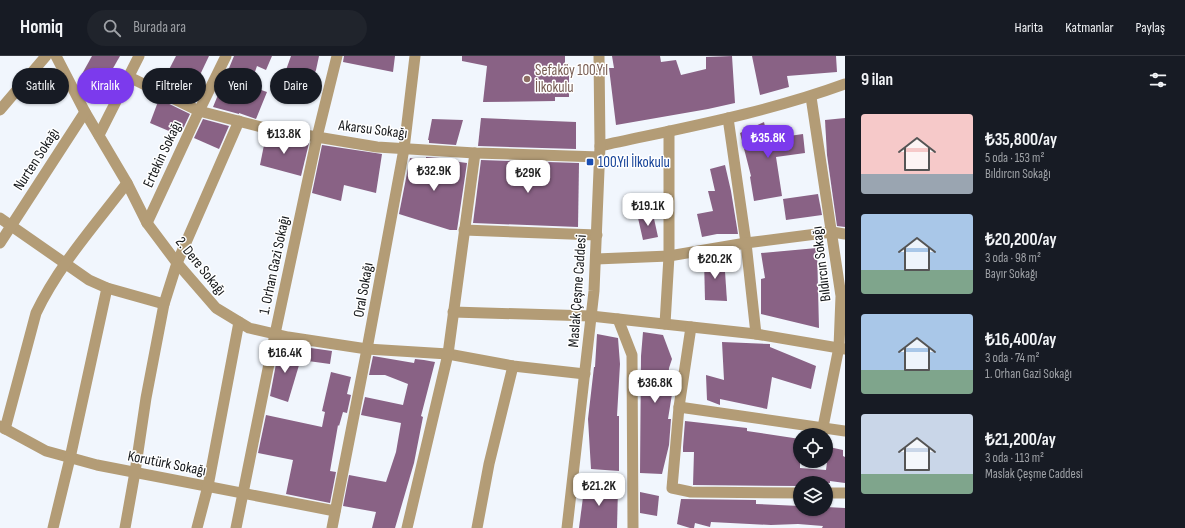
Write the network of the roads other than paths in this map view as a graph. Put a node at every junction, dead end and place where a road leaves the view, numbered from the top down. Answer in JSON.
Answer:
{"nodes":[{"id":1,"x":46,"y":56,"type":"edge"},
{"id":2,"x":56,"y":56,"type":"edge"},
{"id":3,"x":139,"y":56,"type":"edge"},
{"id":4,"x":226,"y":56,"type":"edge"},
{"id":5,"x":337,"y":56,"type":"edge"},
{"id":6,"x":415,"y":56,"type":"edge"},
{"id":7,"x":599,"y":56,"type":"edge"},
{"id":8,"x":133,"y":68,"type":"edge"},
{"id":9,"x":134,"y":79,"type":"edge"},
{"id":10,"x":845,"y":84,"type":"edge"},
{"id":11,"x":811,"y":97,"type":"junction"},
{"id":12,"x":115,"y":104,"type":"edge"},
{"id":13,"x":0,"y":110,"type":"edge"},
{"id":14,"x":199,"y":111,"type":"junction"},
{"id":15,"x":85,"y":112,"type":"junction"},
{"id":16,"x":728,"y":118,"type":"junction"},
{"id":17,"x":239,"y":121,"type":"junction"},
{"id":18,"x":669,"y":131,"type":"junction"},
{"id":19,"x":99,"y":135,"type":"junction"},
{"id":20,"x":316,"y":136,"type":"junction"},
{"id":21,"x":404,"y":148,"type":"junction"},
{"id":22,"x":600,"y":151,"type":"junction"},
{"id":23,"x":475,"y":153,"type":"junction"},
{"id":24,"x":127,"y":183,"type":"junction"},
{"id":25,"x":0,"y":218,"type":"edge"},
{"id":26,"x":147,"y":223,"type":"junction"},
{"id":27,"x":11,"y":226,"type":"junction"},
{"id":28,"x":464,"y":230,"type":"junction"},
{"id":29,"x":832,"y":232,"type":"junction"},
{"id":30,"x":845,"y":234,"type":"edge"},
{"id":31,"x":597,"y":235,"type":"junction"},
{"id":32,"x":0,"y":243,"type":"edge"},
{"id":33,"x":746,"y":243,"type":"junction"},
{"id":34,"x":669,"y":256,"type":"junction"},
{"id":35,"x":596,"y":259,"type":"junction"},
{"id":36,"x":65,"y":263,"type":"junction"},
{"id":37,"x":177,"y":264,"type":"junction"},
{"id":38,"x":107,"y":288,"type":"junction"},
{"id":39,"x":164,"y":304,"type":"junction"},
{"id":40,"x":454,"y":312,"type":"junction"},
{"id":41,"x":592,"y":316,"type":"junction"},
{"id":42,"x":618,"y":319,"type":"junction"},
{"id":43,"x":239,"y":322,"type":"junction"},
{"id":44,"x":665,"y":324,"type":"junction"},
{"id":45,"x":691,"y":327,"type":"junction"},
{"id":46,"x":274,"y":334,"type":"junction"},
{"id":47,"x":756,"y":334,"type":"junction"},
{"id":48,"x":842,"y":348,"type":"edge"},
{"id":49,"x":367,"y":349,"type":"junction"},
{"id":50,"x":448,"y":354,"type":"junction"},
{"id":51,"x":513,"y":366,"type":"junction"},
{"id":52,"x":585,"y":374,"type":"junction"},
{"id":53,"x":679,"y":407,"type":"junction"},
{"id":54,"x":3,"y":428,"type":"edge"},
{"id":55,"x":823,"y":428,"type":"joint"},
{"id":56,"x":833,"y":429,"type":"edge"},
{"id":57,"x":845,"y":431,"type":"edge"},
{"id":58,"x":70,"y":458,"type":"junction"},
{"id":59,"x":135,"y":472,"type":"junction"},
{"id":60,"x":208,"y":486,"type":"junction"},
{"id":61,"x":244,"y":493,"type":"junction"},
{"id":62,"x":793,"y":493,"type":"edge"},
{"id":63,"x":833,"y":493,"type":"edge"},
{"id":64,"x":845,"y":493,"type":"edge"},
{"id":65,"x":335,"y":511,"type":"junction"},
{"id":66,"x":54,"y":528,"type":"edge"},
{"id":67,"x":125,"y":528,"type":"edge"},
{"id":68,"x":198,"y":528,"type":"edge"},
{"id":69,"x":236,"y":528,"type":"edge"},
{"id":70,"x":332,"y":528,"type":"edge"},
{"id":71,"x":407,"y":528,"type":"edge"},
{"id":72,"x":477,"y":528,"type":"edge"},
{"id":73,"x":567,"y":528,"type":"edge"},
{"id":74,"x":633,"y":528,"type":"edge"}],
"edges":[{"from":1,"to":13,"type":"street"},
{"from":2,"to":15,"type":"street","name":"2. Dere Sokağı"},
{"from":3,"to":8,"type":"street"},
{"from":4,"to":14,"type":"street","name":"Ertekin Sokağı"},
{"from":5,"to":20,"type":"street","name":"1. Orhan Gazi Sokağı"},
{"from":6,"to":21,"type":"street","name":"Oral Sokağı"},
{"from":7,"to":22,"type":"street","name":"Maslak Çeşme Caddesi"},
{"from":9,"to":14,"type":"street","name":"Akarsu Sokağı"},
{"from":10,"to":11,"type":"street","name":"Akarsu Sokağı"},
{"from":11,"to":16,"type":"street","name":"Akarsu Sokağı"},
{"from":11,"to":29,"type":"street","name":"Bıldırcın Sokağı"},
{"from":12,"to":19,"type":"street"},
{"from":14,"to":17,"type":"street","name":"Akarsu Sokağı"},
{"from":14,"to":26,"type":"street","name":"Ertekin Sokağı"},
{"from":15,"to":19,"type":"street","name":"2. Dere Sokağı"},
{"from":15,"to":27,"type":"street","name":"Nurten Sokağı"},
{"from":16,"to":18,"type":"street","name":"Akarsu Sokağı"},
{"from":16,"to":33,"type":"street"},
{"from":17,"to":20,"type":"street","name":"Akarsu Sokağı"},
{"from":17,"to":37,"type":"street"},
{"from":18,"to":22,"type":"street","name":"Akarsu Sokağı"},
{"from":18,"to":34,"type":"street"},
{"from":19,"to":24,"type":"street","name":"2. Dere Sokağı"},
{"from":20,"to":21,"type":"street","name":"Akarsu Sokağı"},
{"from":20,"to":46,"type":"street","name":"1. Orhan Gazi Sokağı"},
{"from":21,"to":23,"type":"street","name":"Akarsu Sokağı"},
{"from":21,"to":49,"type":"street","name":"Oral Sokağı"},
{"from":22,"to":23,"type":"street","name":"Akarsu Sokağı"},
{"from":22,"to":31,"type":"street","name":"Maslak Çeşme Caddesi"},
{"from":23,"to":28,"type":"street"},
{"from":24,"to":26,"type":"street","name":"2. Dere Sokağı"},
{"from":24,"to":36,"type":"street"},
{"from":25,"to":27,"type":"street"},
{"from":26,"to":37,"type":"street","name":"2. Dere Sokağı"},
{"from":27,"to":32,"type":"street","name":"Nurten Sokağı"},
{"from":27,"to":36,"type":"street"},
{"from":28,"to":31,"type":"street"},
{"from":28,"to":40,"type":"street"},
{"from":29,"to":30,"type":"street"},
{"from":29,"to":33,"type":"street"},
{"from":29,"to":48,"type":"street","name":"Bıldırcın Sokağı"},
{"from":31,"to":35,"type":"street","name":"Maslak Çeşme Caddesi"},
{"from":33,"to":34,"type":"street"},
{"from":33,"to":47,"type":"street"},
{"from":34,"to":35,"type":"street"},
{"from":34,"to":44,"type":"street"},
{"from":35,"to":41,"type":"street","name":"Maslak Çeşme Caddesi"},
{"from":36,"to":38,"type":"street"},
{"from":36,"to":54,"type":"street"},
{"from":37,"to":39,"type":"street"},
{"from":37,"to":43,"type":"street","name":"2. Dere Sokağı"},
{"from":38,"to":39,"type":"street"},
{"from":38,"to":58,"type":"street"},
{"from":39,"to":59,"type":"street"},
{"from":40,"to":41,"type":"street"},
{"from":40,"to":50,"type":"street"},
{"from":41,"to":42,"type":"street"},
{"from":41,"to":52,"type":"street","name":"Maslak Çeşme Caddesi"},
{"from":42,"to":44,"type":"street"},
{"from":42,"to":74,"type":"street"},
{"from":43,"to":46,"type":"street","name":"2. Dere Sokağı"},
{"from":43,"to":60,"type":"street"},
{"from":44,"to":45,"type":"street"},
{"from":45,"to":47,"type":"street"},
{"from":45,"to":53,"type":"street"},
{"from":46,"to":49,"type":"street","name":"2. Dere Sokağı"},
{"from":46,"to":61,"type":"street","name":"1. Orhan Gazi Sokağı"},
{"from":47,"to":48,"type":"street"},
{"from":48,"to":55,"type":"street","name":"Bıldırcın Sokağı"},
{"from":49,"to":50,"type":"street","name":"2. Dere Sokağı"},
{"from":49,"to":65,"type":"street","name":"Oral Sokağı"},
{"from":50,"to":51,"type":"street","name":"2. Dere Sokağı"},
{"from":50,"to":71,"type":"street"},
{"from":51,"to":52,"type":"street","name":"2. Dere Sokağı"},
{"from":51,"to":72,"type":"street"},
{"from":52,"to":73,"type":"street","name":"Maslak Çeşme Caddesi"},
{"from":53,"to":55,"type":"street"},
{"from":53,"to":62,"type":"street"},
{"from":54,"to":58,"type":"street","name":"Korutürk Sokağı"},
{"from":56,"to":57,"type":"street"},
{"from":58,"to":59,"type":"street","name":"Korutürk Sokağı"},
{"from":58,"to":66,"type":"street"},
{"from":59,"to":60,"type":"street","name":"Korutürk Sokağı"},
{"from":59,"to":67,"type":"street"},
{"from":60,"to":61,"type":"street","name":"Korutürk Sokağı"},
{"from":60,"to":68,"type":"street"},
{"from":61,"to":65,"type":"street","name":"Korutürk Sokağı"},
{"from":61,"to":69,"type":"street","name":"1. Orhan Gazi Sokağı"},
{"from":63,"to":64,"type":"street"},
{"from":65,"to":70,"type":"street","name":"Oral Sokağı"}]}
